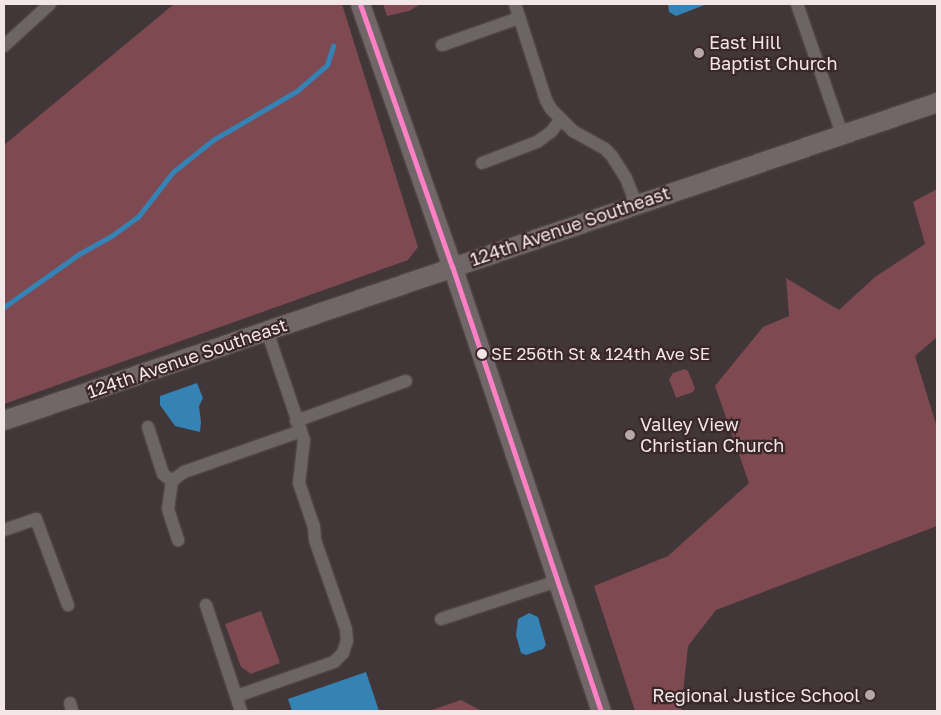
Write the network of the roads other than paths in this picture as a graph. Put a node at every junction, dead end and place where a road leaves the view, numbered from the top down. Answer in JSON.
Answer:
{"nodes":[{"id":1,"x":50,"y":4,"type":"edge"},
{"id":2,"x":360,"y":4,"type":"edge"},
{"id":3,"x":515,"y":4,"type":"edge"},
{"id":4,"x":797,"y":4,"type":"edge"},
{"id":5,"x":519,"y":18,"type":"junction"},
{"id":6,"x":442,"y":45,"type":"dead end"},
{"id":7,"x":4,"y":46,"type":"edge"},
{"id":8,"x":937,"y":102,"type":"edge"},
{"id":9,"x":560,"y":120,"type":"junction"},
{"id":10,"x":842,"y":134,"type":"junction"},
{"id":11,"x":482,"y":163,"type":"dead end"},
{"id":12,"x":636,"y":204,"type":"junction"},
{"id":13,"x":452,"y":266,"type":"junction"},
{"id":14,"x":267,"y":331,"type":"junction"},
{"id":15,"x":406,"y":381,"type":"dead end"},
{"id":16,"x":4,"y":420,"type":"edge"},
{"id":17,"x":299,"y":426,"type":"junction"},
{"id":18,"x":148,"y":427,"type":"dead end"},
{"id":19,"x":172,"y":481,"type":"junction"},
{"id":20,"x":4,"y":530,"type":"edge"},
{"id":21,"x":178,"y":540,"type":"dead end"},
{"id":22,"x":557,"y":581,"type":"junction"},
{"id":23,"x":68,"y":605,"type":"dead end"},
{"id":24,"x":206,"y":606,"type":"dead end"},
{"id":25,"x":441,"y":619,"type":"dead end"},
{"id":26,"x":237,"y":696,"type":"junction"},
{"id":27,"x":242,"y":711,"type":"edge"},
{"id":28,"x":601,"y":711,"type":"edge"}],
"edges":[{"from":1,"to":7,"type":"street"},
{"from":2,"to":13,"type":"street"},
{"from":3,"to":5,"type":"street"},
{"from":4,"to":10,"type":"street"},
{"from":5,"to":6,"type":"street"},
{"from":5,"to":9,"type":"street"},
{"from":8,"to":10,"type":"street","name":"124th Avenue Southeast"},
{"from":9,"to":11,"type":"street"},
{"from":9,"to":12,"type":"street"},
{"from":10,"to":12,"type":"street","name":"124th Avenue Southeast"},
{"from":12,"to":13,"type":"street","name":"124th Avenue Southeast"},
{"from":13,"to":14,"type":"street","name":"124th Avenue Southeast"},
{"from":13,"to":22,"type":"street"},
{"from":14,"to":16,"type":"street","name":"124th Avenue Southeast"},
{"from":14,"to":17,"type":"street"},
{"from":15,"to":17,"type":"street"},
{"from":17,"to":19,"type":"street"},
{"from":17,"to":26,"type":"street"},
{"from":18,"to":19,"type":"street"},
{"from":19,"to":21,"type":"street"},
{"from":20,"to":23,"type":"street"},
{"from":22,"to":25,"type":"street"},
{"from":22,"to":28,"type":"street"},
{"from":24,"to":26,"type":"street"},
{"from":26,"to":27,"type":"street"}]}
